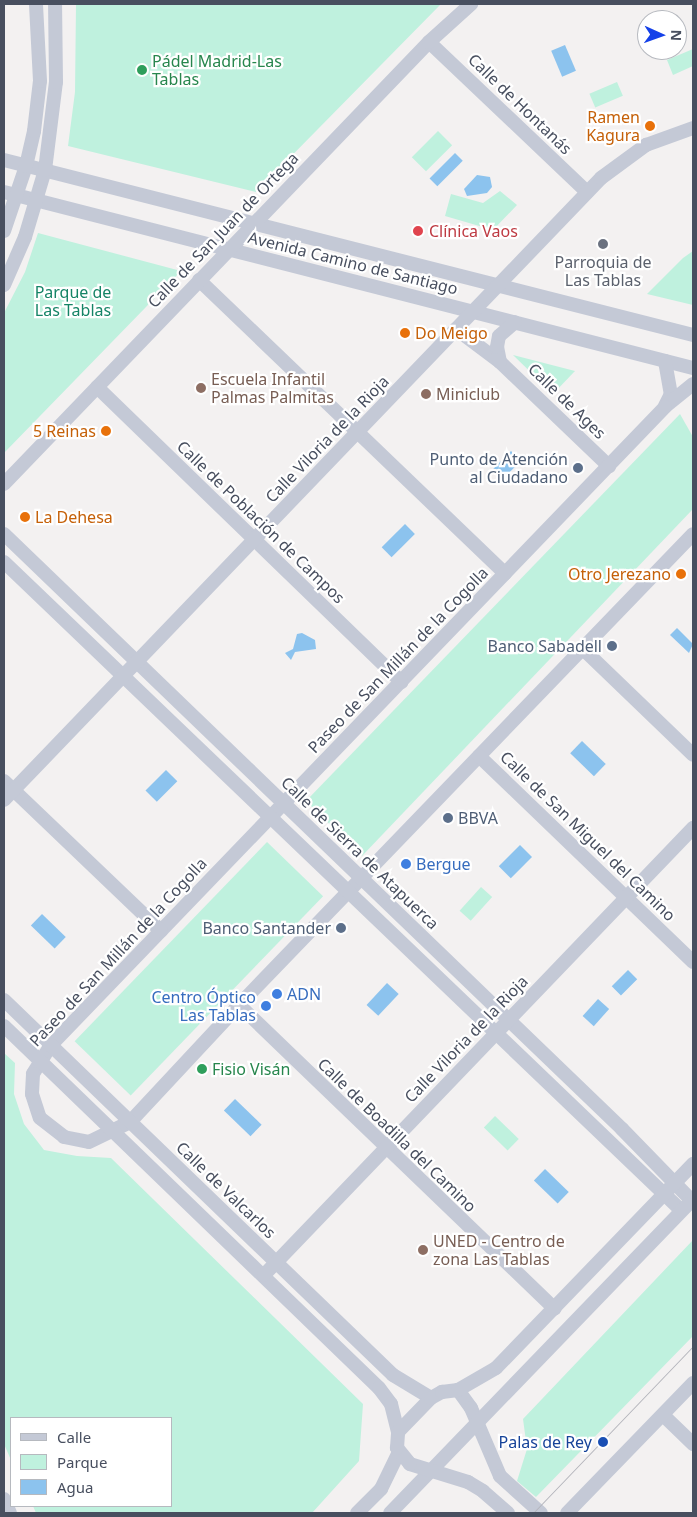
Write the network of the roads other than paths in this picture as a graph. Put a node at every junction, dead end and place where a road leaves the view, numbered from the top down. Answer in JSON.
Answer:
{"nodes":[{"id":1,"x":36,"y":4,"type":"edge"},
{"id":2,"x":55,"y":4,"type":"edge"},
{"id":3,"x":472,"y":4,"type":"edge"},
{"id":4,"x":428,"y":42,"type":"junction"},
{"id":5,"x":693,"y":128,"type":"edge"},
{"id":6,"x":4,"y":160,"type":"edge"},
{"id":7,"x":26,"y":166,"type":"junction"},
{"id":8,"x":45,"y":170,"type":"junction"},
{"id":9,"x":587,"y":192,"type":"junction"},
{"id":10,"x":10,"y":194,"type":"edge"},
{"id":11,"x":36,"y":200,"type":"junction"},
{"id":12,"x":253,"y":224,"type":"junction"},
{"id":13,"x":4,"y":231,"type":"edge"},
{"id":14,"x":228,"y":250,"type":"junction"},
{"id":15,"x":199,"y":280,"type":"junction"},
{"id":16,"x":4,"y":285,"type":"edge"},
{"id":17,"x":498,"y":286,"type":"junction"},
{"id":18,"x":473,"y":312,"type":"junction"},
{"id":19,"x":515,"y":322,"type":"junction"},
{"id":20,"x":456,"y":329,"type":"junction"},
{"id":21,"x":693,"y":335,"type":"edge"},
{"id":22,"x":665,"y":361,"type":"junction"},
{"id":23,"x":500,"y":362,"type":"junction"},
{"id":24,"x":693,"y":368,"type":"edge"},
{"id":25,"x":693,"y":385,"type":"edge"},
{"id":26,"x":97,"y":387,"type":"junction"},
{"id":27,"x":665,"y":407,"type":"junction"},
{"id":28,"x":358,"y":432,"type":"junction"},
{"id":29,"x":609,"y":466,"type":"junction"},
{"id":30,"x":4,"y":484,"type":"edge"},
{"id":31,"x":4,"y":534,"type":"edge"},
{"id":32,"x":254,"y":540,"type":"junction"},
{"id":33,"x":691,"y":540,"type":"edge"},
{"id":34,"x":4,"y":562,"type":"edge"},
{"id":35,"x":505,"y":573,"type":"junction"},
{"id":36,"x":582,"y":648,"type":"junction"},
{"id":37,"x":136,"y":664,"type":"junction"},
{"id":38,"x":123,"y":677,"type":"junction"},
{"id":39,"x":401,"y":682,"type":"junction"},
{"id":40,"x":693,"y":755,"type":"edge"},
{"id":41,"x":479,"y":756,"type":"junction"},
{"id":42,"x":7,"y":790,"type":"edge"},
{"id":43,"x":284,"y":804,"type":"junction"},
{"id":44,"x":270,"y":817,"type":"junction"},
{"id":45,"x":693,"y":828,"type":"edge"},
{"id":46,"x":362,"y":879,"type":"junction"},
{"id":47,"x":348,"y":893,"type":"junction"},
{"id":48,"x":626,"y":898,"type":"junction"},
{"id":49,"x":161,"y":931,"type":"junction"},
{"id":50,"x":693,"y":962,"type":"edge"},
{"id":51,"x":4,"y":1000,"type":"edge"},
{"id":52,"x":239,"y":1005,"type":"junction"},
{"id":53,"x":509,"y":1020,"type":"junction"},
{"id":54,"x":4,"y":1026,"type":"edge"},
{"id":55,"x":496,"y":1033,"type":"junction"},
{"id":56,"x":51,"y":1045,"type":"junction"},
{"id":57,"x":39,"y":1060,"type":"junction"},
{"id":58,"x":130,"y":1122,"type":"junction"},
{"id":59,"x":113,"y":1131,"type":"junction"},
{"id":60,"x":385,"y":1148,"type":"junction"},
{"id":61,"x":693,"y":1164,"type":"edge"},
{"id":62,"x":669,"y":1188,"type":"junction"},
{"id":63,"x":689,"y":1203,"type":"edge"},
{"id":64,"x":276,"y":1262,"type":"junction"},
{"id":65,"x":264,"y":1275,"type":"junction"},
{"id":66,"x":555,"y":1309,"type":"junction"},
{"id":67,"x":693,"y":1383,"type":"edge"},
{"id":68,"x":458,"y":1390,"type":"junction"},
{"id":69,"x":431,"y":1398,"type":"junction"},
{"id":70,"x":662,"y":1415,"type":"junction"},
{"id":71,"x":477,"y":1426,"type":"junction"},
{"id":72,"x":398,"y":1432,"type":"junction"},
{"id":73,"x":693,"y":1444,"type":"edge"},
{"id":74,"x":399,"y":1452,"type":"junction"},
{"id":75,"x":432,"y":1470,"type":"junction"},
{"id":76,"x":4,"y":1500,"type":"edge"},
{"id":77,"x":10,"y":1513,"type":"edge"},
{"id":78,"x":357,"y":1513,"type":"edge"},
{"id":79,"x":390,"y":1513,"type":"edge"},
{"id":80,"x":508,"y":1513,"type":"edge"},
{"id":81,"x":541,"y":1513,"type":"edge"},
{"id":82,"x":567,"y":1513,"type":"edge"}],
"edges":[{"from":1,"to":7,"type":"street"},
{"from":2,"to":8,"type":"street"},
{"from":3,"to":4,"type":"street","name":"Calle de San Juan de Ortega"},
{"from":4,"to":9,"type":"street","name":"Calle de Hontanás"},
{"from":4,"to":12,"type":"street","name":"Calle de San Juan de Ortega"},
{"from":5,"to":9,"type":"street","name":"Calle Viloria de la Rioja"},
{"from":6,"to":7,"type":"street","name":"Avenida Camino de Santiago"},
{"from":7,"to":8,"type":"street","name":"Avenida Camino de Santiago"},
{"from":7,"to":10,"type":"street"},
{"from":8,"to":11,"type":"street"},
{"from":8,"to":12,"type":"street","name":"Avenida Camino de Santiago"},
{"from":9,"to":17,"type":"street","name":"Calle Viloria de la Rioja"},
{"from":10,"to":11,"type":"street","name":"Avenida Camino de Santiago"},
{"from":10,"to":13,"type":"street"},
{"from":11,"to":14,"type":"street","name":"Avenida Camino de Santiago"},
{"from":11,"to":16,"type":"street"},
{"from":12,"to":14,"type":"street","name":"Calle de San Juan de Ortega"},
{"from":12,"to":17,"type":"street","name":"Avenida Camino de Santiago"},
{"from":14,"to":15,"type":"street","name":"Calle de San Juan de Ortega"},
{"from":14,"to":18,"type":"street","name":"Avenida Camino de Santiago"},
{"from":15,"to":26,"type":"street","name":"Calle de San Juan de Ortega"},
{"from":15,"to":28,"type":"street"},
{"from":17,"to":18,"type":"street","name":"Calle Viloria de la Rioja"},
{"from":17,"to":21,"type":"street","name":"Avenida Camino de Santiago"},
{"from":18,"to":19,"type":"street","name":"Avenida Camino de Santiago"},
{"from":18,"to":20,"type":"street","name":"Calle Viloria de la Rioja"},
{"from":19,"to":22,"type":"street","name":"Avenida Camino de Santiago"},
{"from":19,"to":23,"type":"street"},
{"from":20,"to":23,"type":"street","name":"Calle de Ages"},
{"from":20,"to":28,"type":"street","name":"Calle Viloria de la Rioja"},
{"from":22,"to":24,"type":"street","name":"Avenida Camino de Santiago"},
{"from":22,"to":27,"type":"street"},
{"from":23,"to":29,"type":"street","name":"Calle de Ages"},
{"from":25,"to":27,"type":"street","name":"Paseo de San Millán de la Cogolla"},
{"from":26,"to":30,"type":"street","name":"Calle de San Juan de Ortega"},
{"from":26,"to":32,"type":"street","name":"Calle de Población de Campos"},
{"from":27,"to":29,"type":"street","name":"Paseo de San Millán de la Cogolla"},
{"from":28,"to":32,"type":"street","name":"Calle Viloria de la Rioja"},
{"from":28,"to":35,"type":"street"},
{"from":29,"to":35,"type":"street","name":"Paseo de San Millán de la Cogolla"},
{"from":31,"to":37,"type":"street","name":"Calle de Sierra de Atapuerca"},
{"from":32,"to":37,"type":"street","name":"Calle Viloria de la Rioja"},
{"from":32,"to":39,"type":"street","name":"Calle de Población de Campos"},
{"from":33,"to":36,"type":"street","name":"Paseo de San Millán de la Cogolla"},
{"from":34,"to":38,"type":"street","name":"Calle de Sierra de Atapuerca"},
{"from":35,"to":39,"type":"street","name":"Paseo de San Millán de la Cogolla"},
{"from":36,"to":40,"type":"street"},
{"from":36,"to":41,"type":"street","name":"Paseo de San Millán de la Cogolla"},
{"from":37,"to":38,"type":"street","name":"Calle Viloria de la Rioja"},
{"from":37,"to":43,"type":"street","name":"Calle de Sierra de Atapuerca"},
{"from":38,"to":42,"type":"street","name":"Calle Viloria de la Rioja"},
{"from":38,"to":44,"type":"street","name":"Calle de Sierra de Atapuerca"},
{"from":39,"to":43,"type":"street","name":"Paseo de San Millán de la Cogolla"},
{"from":41,"to":46,"type":"street","name":"Paseo de San Millán de la Cogolla"},
{"from":41,"to":48,"type":"street","name":"Calle de San Miguel del Camino"},
{"from":42,"to":49,"type":"street"},
{"from":43,"to":44,"type":"street","name":"Paseo de San Millán de la Cogolla"},
{"from":43,"to":46,"type":"street","name":"Calle de Sierra de Atapuerca"},
{"from":44,"to":47,"type":"street","name":"Calle de Sierra de Atapuerca"},
{"from":44,"to":49,"type":"street","name":"Paseo de San Millán de la Cogolla"},
{"from":45,"to":48,"type":"street","name":"Calle Viloria de la Rioja"},
{"from":46,"to":47,"type":"street","name":"Paseo de San Millán de la Cogolla"},
{"from":46,"to":53,"type":"street","name":"Calle de Sierra de Atapuerca"},
{"from":47,"to":52,"type":"street","name":"Paseo de San Millán de la Cogolla"},
{"from":47,"to":55,"type":"street","name":"Calle de Sierra de Atapuerca"},
{"from":48,"to":50,"type":"street","name":"Calle de San Miguel del Camino"},
{"from":48,"to":53,"type":"street","name":"Calle Viloria de la Rioja"},
{"from":49,"to":56,"type":"street","name":"Paseo de San Millán de la Cogolla"},
{"from":51,"to":56,"type":"street","name":"Calle de Valcarlos"},
{"from":52,"to":58,"type":"street","name":"Paseo de San Millán de la Cogolla"},
{"from":52,"to":60,"type":"street","name":"Calle de Boadilla del Camino"},
{"from":53,"to":55,"type":"street","name":"Calle Viloria de la Rioja"},
{"from":53,"to":62,"type":"street","name":"Calle de Sierra de Atapuerca"},
{"from":54,"to":57,"type":"street"},
{"from":55,"to":60,"type":"street","name":"Calle Viloria de la Rioja"},
{"from":55,"to":62,"type":"street","name":"Calle de Sierra de Atapuerca"},
{"from":56,"to":57,"type":"street","name":"Paseo de San Millán de la Cogolla"},
{"from":56,"to":58,"type":"street","name":"Calle de Valcarlos"},
{"from":57,"to":59,"type":"street"},
{"from":57,"to":59,"type":"street","name":"Paseo de San Millán de la Cogolla"},
{"from":58,"to":59,"type":"street","name":"Paseo de San Millán de la Cogolla"},
{"from":58,"to":64,"type":"street","name":"Calle de Valcarlos"},
{"from":59,"to":65,"type":"street"},
{"from":60,"to":64,"type":"street","name":"Calle Viloria de la Rioja"},
{"from":60,"to":66,"type":"street","name":"Calle de Boadilla del Camino"},
{"from":61,"to":62,"type":"street"},
{"from":62,"to":63,"type":"street","name":"Calle de Sierra de Atapuerca"},
{"from":62,"to":66,"type":"street"},
{"from":63,"to":71,"type":"street"},
{"from":64,"to":65,"type":"street","name":"Calle Viloria de la Rioja"},
{"from":64,"to":69,"type":"street","name":"Calle de Valcarlos"},
{"from":65,"to":72,"type":"street"},
{"from":66,"to":68,"type":"street"},
{"from":67,"to":70,"type":"street"},
{"from":68,"to":69,"type":"street"},
{"from":68,"to":71,"type":"street"},
{"from":69,"to":72,"type":"street"},
{"from":70,"to":73,"type":"street"},
{"from":70,"to":82,"type":"street"},
{"from":71,"to":75,"type":"street"},
{"from":71,"to":81,"type":"street"},
{"from":72,"to":74,"type":"street"},
{"from":74,"to":75,"type":"street"},
{"from":74,"to":78,"type":"street"},
{"from":75,"to":79,"type":"street"},
{"from":75,"to":80,"type":"street"},
{"from":76,"to":77,"type":"street"}]}
